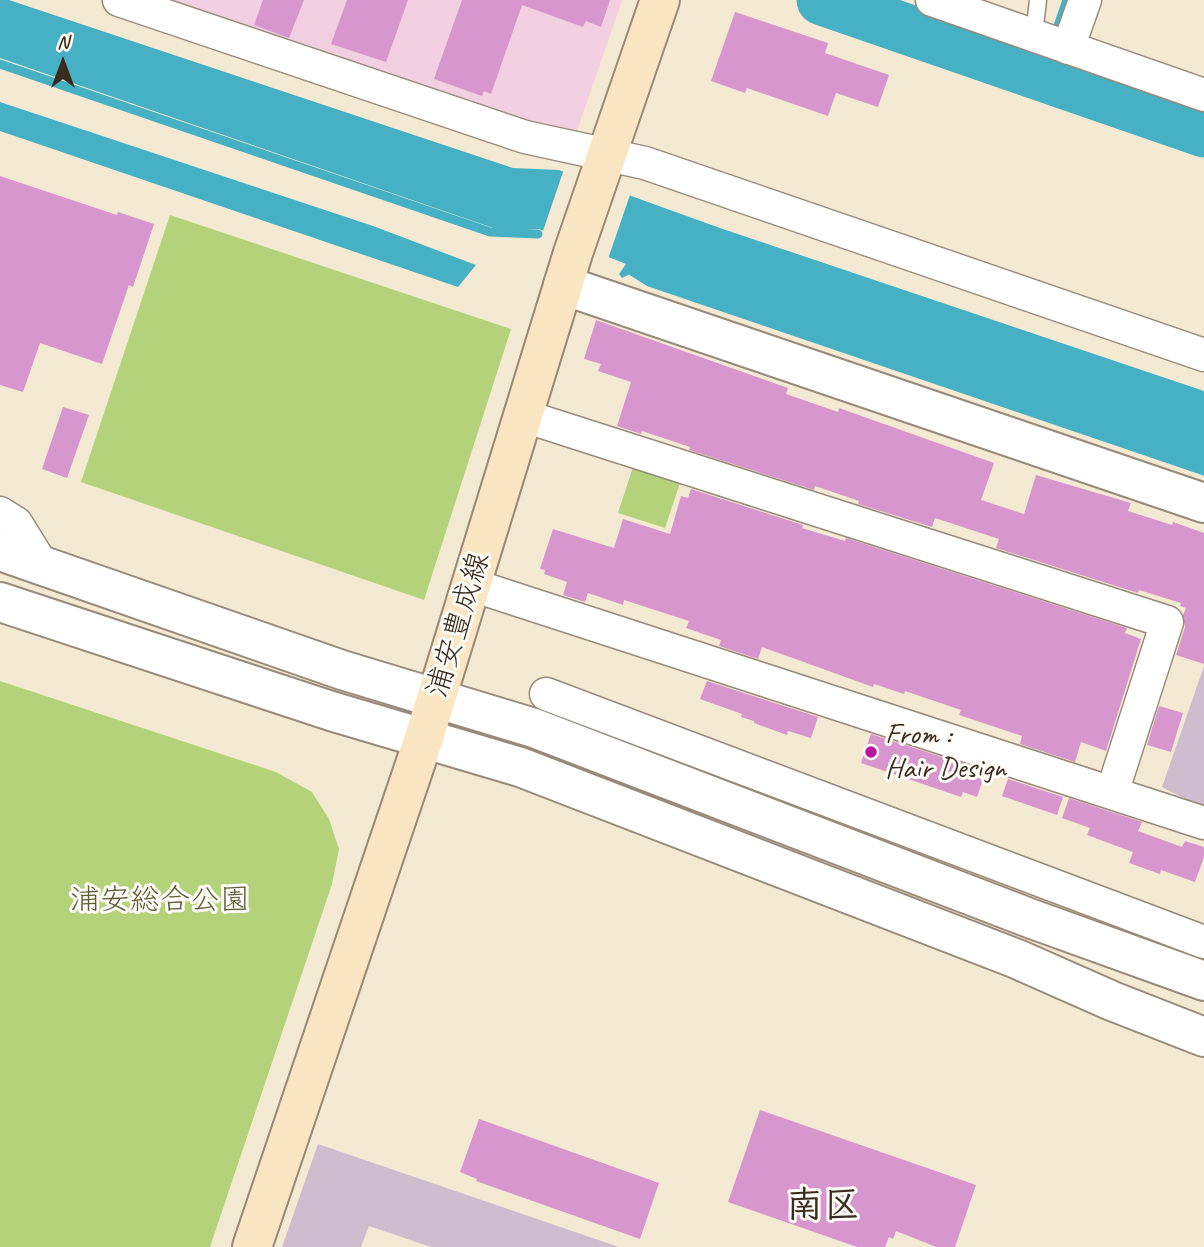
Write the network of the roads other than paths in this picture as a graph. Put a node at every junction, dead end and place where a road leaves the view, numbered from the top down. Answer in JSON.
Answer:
{"nodes":[{"id":1,"x":119,"y":0,"type":"edge"},
{"id":2,"x":660,"y":0,"type":"edge"},
{"id":3,"x":932,"y":0,"type":"edge"},
{"id":4,"x":1038,"y":0,"type":"edge"},
{"id":5,"x":1085,"y":0,"type":"edge"},
{"id":6,"x":1030,"y":34,"type":"junction"},
{"id":7,"x":1068,"y":48,"type":"junction"},
{"id":8,"x":1204,"y":95,"type":"edge"},
{"id":9,"x":603,"y":166,"type":"junction"},
{"id":10,"x":568,"y":269,"type":"junction"},
{"id":11,"x":1204,"y":355,"type":"edge"},
{"id":12,"x":524,"y":416,"type":"junction"},
{"id":13,"x":1204,"y":503,"type":"edge"},
{"id":14,"x":0,"y":513,"type":"edge"},
{"id":15,"x":0,"y":551,"type":"edge"},
{"id":16,"x":42,"y":565,"type":"junction"},
{"id":17,"x":472,"y":585,"type":"junction"},
{"id":18,"x":0,"y":601,"type":"edge"},
{"id":19,"x":547,"y":694,"type":"dead end"},
{"id":20,"x":436,"y":698,"type":"junction"},
{"id":21,"x":424,"y":738,"type":"junction"},
{"id":22,"x":643,"y":751,"type":"junction"},
{"id":23,"x":1112,"y":793,"type":"junction"},
{"id":24,"x":1204,"y":823,"type":"edge"},
{"id":25,"x":1204,"y":942,"type":"edge"},
{"id":26,"x":1204,"y":981,"type":"edge"},
{"id":27,"x":1204,"y":1037,"type":"edge"},
{"id":28,"x":252,"y":1247,"type":"edge"}],
"edges":[{"from":1,"to":9,"type":"street"},
{"from":2,"to":9,"type":"main road","name":"浦安豊成線"},
{"from":3,"to":6,"type":"street"},
{"from":4,"to":6,"type":"lane"},
{"from":5,"to":7,"type":"street"},
{"from":6,"to":7,"type":"street"},
{"from":7,"to":8,"type":"street"},
{"from":9,"to":10,"type":"main road","name":"浦安豊成線"},
{"from":9,"to":11,"type":"street"},
{"from":10,"to":12,"type":"main road","name":"浦安豊成線"},
{"from":10,"to":13,"type":"street"},
{"from":12,"to":17,"type":"main road","name":"浦安豊成線"},
{"from":12,"to":23,"type":"street"},
{"from":14,"to":16,"type":"street"},
{"from":15,"to":16,"type":"street"},
{"from":16,"to":20,"type":"street"},
{"from":17,"to":20,"type":"main road","name":"浦安豊成線"},
{"from":17,"to":23,"type":"street"},
{"from":18,"to":21,"type":"street"},
{"from":19,"to":22,"type":"street"},
{"from":20,"to":21,"type":"main road","name":"浦安豊成線"},
{"from":20,"to":22,"type":"street"},
{"from":21,"to":27,"type":"street"},
{"from":21,"to":28,"type":"main road","name":"浦安豊成線"},
{"from":22,"to":25,"type":"street"},
{"from":22,"to":26,"type":"street"},
{"from":23,"to":24,"type":"street"}]}
